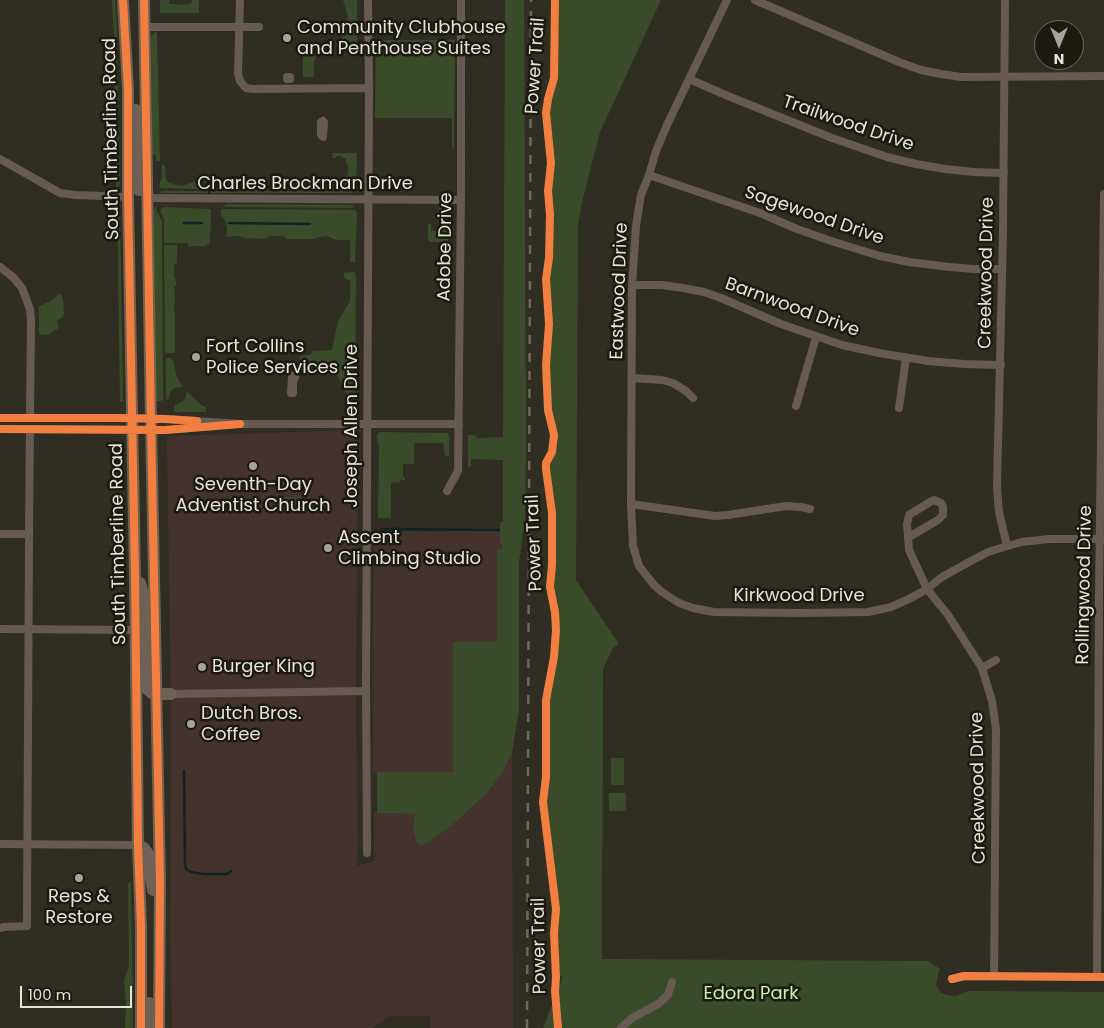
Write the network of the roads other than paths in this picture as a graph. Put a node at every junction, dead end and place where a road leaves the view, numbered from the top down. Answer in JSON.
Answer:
{"nodes":[{"id":1,"x":124,"y":0,"type":"edge"},
{"id":2,"x":144,"y":0,"type":"edge"},
{"id":3,"x":240,"y":0,"type":"edge"},
{"id":4,"x":368,"y":0,"type":"edge"},
{"id":5,"x":461,"y":0,"type":"edge"},
{"id":6,"x":727,"y":0,"type":"edge"},
{"id":7,"x":755,"y":0,"type":"edge"},
{"id":8,"x":1005,"y":0,"type":"edge"},
{"id":9,"x":239,"y":26,"type":"junction"},
{"id":10,"x":144,"y":27,"type":"junction"},
{"id":11,"x":259,"y":27,"type":"dead end"},
{"id":12,"x":1004,"y":76,"type":"junction"},
{"id":13,"x":1104,"y":76,"type":"edge"},
{"id":14,"x":689,"y":79,"type":"junction"},
{"id":15,"x":369,"y":88,"type":"junction"},
{"id":16,"x":128,"y":89,"type":"junction"},
{"id":17,"x":0,"y":159,"type":"edge"},
{"id":18,"x":1004,"y":173,"type":"junction"},
{"id":19,"x":649,"y":175,"type":"junction"},
{"id":20,"x":1104,"y":194,"type":"edge"},
{"id":21,"x":128,"y":197,"type":"junction"},
{"id":22,"x":148,"y":198,"type":"junction"},
{"id":23,"x":368,"y":199,"type":"junction"},
{"id":24,"x":461,"y":200,"type":"junction"},
{"id":25,"x":0,"y":267,"type":"edge"},
{"id":26,"x":1002,"y":269,"type":"junction"},
{"id":27,"x":1103,"y":279,"type":"edge"},
{"id":28,"x":632,"y":285,"type":"junction"},
{"id":29,"x":149,"y":294,"type":"junction"},
{"id":30,"x":816,"y":337,"type":"junction"},
{"id":31,"x":906,"y":358,"type":"junction"},
{"id":32,"x":1000,"y":365,"type":"junction"},
{"id":33,"x":632,"y":378,"type":"junction"},
{"id":34,"x":693,"y":398,"type":"dead end"},
{"id":35,"x":796,"y":406,"type":"dead end"},
{"id":36,"x":899,"y":408,"type":"dead end"},
{"id":37,"x":1103,"y":414,"type":"edge"},
{"id":38,"x":30,"y":417,"type":"junction"},
{"id":39,"x":0,"y":418,"type":"edge"},
{"id":40,"x":132,"y":424,"type":"junction"},
{"id":41,"x":151,"y":424,"type":"junction"},
{"id":42,"x":367,"y":424,"type":"junction"},
{"id":43,"x":459,"y":424,"type":"junction"},
{"id":44,"x":0,"y":429,"type":"edge"},
{"id":45,"x":30,"y":429,"type":"junction"},
{"id":46,"x":447,"y":491,"type":"dead end"},
{"id":47,"x":631,"y":504,"type":"junction"},
{"id":48,"x":810,"y":509,"type":"dead end"},
{"id":49,"x":0,"y":534,"type":"edge"},
{"id":50,"x":29,"y":534,"type":"junction"},
{"id":51,"x":909,"y":537,"type":"junction"},
{"id":52,"x":1102,"y":539,"type":"edge"},
{"id":53,"x":1007,"y":546,"type":"junction"},
{"id":54,"x":135,"y":574,"type":"junction"},
{"id":55,"x":927,"y":589,"type":"junction"},
{"id":56,"x":662,"y":592,"type":"joint"},
{"id":57,"x":0,"y":629,"type":"edge"},
{"id":58,"x":28,"y":630,"type":"junction"},
{"id":59,"x":135,"y":630,"type":"junction"},
{"id":60,"x":996,"y":660,"type":"dead end"},
{"id":61,"x":982,"y":668,"type":"junction"},
{"id":62,"x":366,"y":691,"type":"junction"},
{"id":63,"x":157,"y":694,"type":"junction"},
{"id":64,"x":171,"y":694,"type":"joint"},
{"id":65,"x":1101,"y":695,"type":"edge"},
{"id":66,"x":1101,"y":796,"type":"edge"},
{"id":67,"x":0,"y":844,"type":"edge"},
{"id":68,"x":27,"y":844,"type":"junction"},
{"id":69,"x":138,"y":845,"type":"junction"},
{"id":70,"x":367,"y":853,"type":"dead end"},
{"id":71,"x":1101,"y":886,"type":"edge"},
{"id":72,"x":141,"y":926,"type":"junction"},
{"id":73,"x":0,"y":928,"type":"edge"},
{"id":74,"x":159,"y":947,"type":"junction"},
{"id":75,"x":994,"y":976,"type":"junction"},
{"id":76,"x":1100,"y":977,"type":"edge"},
{"id":77,"x":952,"y":980,"type":"dead end"},
{"id":78,"x":672,"y":982,"type":"dead end"},
{"id":79,"x":142,"y":1028,"type":"edge"},
{"id":80,"x":151,"y":1028,"type":"edge"},
{"id":81,"x":159,"y":1028,"type":"edge"},
{"id":82,"x":622,"y":1028,"type":"edge"}],
"edges":[{"from":1,"to":16,"type":"main road","name":"South Timberline Road"},
{"from":2,"to":10,"type":"main road","name":"South Timberline Road"},
{"from":3,"to":9,"type":"street"},
{"from":4,"to":15,"type":"street","name":"Joseph Allen Drive"},
{"from":5,"to":24,"type":"street","name":"Adobe Drive"},
{"from":6,"to":14,"type":"street","name":"Eastwood Drive"},
{"from":7,"to":12,"type":"street"},
{"from":8,"to":12,"type":"street","name":"Creekwood Drive"},
{"from":9,"to":10,"type":"street"},
{"from":9,"to":11,"type":"street"},
{"from":9,"to":15,"type":"street"},
{"from":10,"to":22,"type":"main road","name":"South Timberline Road"},
{"from":12,"to":13,"type":"street"},
{"from":12,"to":18,"type":"street","name":"Creekwood Drive"},
{"from":14,"to":18,"type":"street","name":"Trailwood Drive"},
{"from":14,"to":19,"type":"street","name":"Eastwood Drive"},
{"from":15,"to":23,"type":"street","name":"Joseph Allen Drive"},
{"from":16,"to":21,"type":"main road","name":"South Timberline Road"},
{"from":16,"to":22,"type":"main road"},
{"from":17,"to":21,"type":"street"},
{"from":18,"to":26,"type":"street","name":"Creekwood Drive"},
{"from":19,"to":26,"type":"street","name":"Sagewood Drive"},
{"from":19,"to":28,"type":"street","name":"Eastwood Drive"},
{"from":20,"to":27,"type":"street","name":"Rollingwood Drive"},
{"from":21,"to":29,"type":"main road"},
{"from":21,"to":40,"type":"main road","name":"South Timberline Road"},
{"from":22,"to":23,"type":"street","name":"Charles Brockman Drive"},
{"from":22,"to":29,"type":"main road","name":"South Timberline Road"},
{"from":23,"to":24,"type":"street","name":"Charles Brockman Drive"},
{"from":23,"to":42,"type":"street","name":"Joseph Allen Drive"},
{"from":24,"to":43,"type":"street","name":"Adobe Drive"},
{"from":25,"to":38,"type":"street"},
{"from":26,"to":32,"type":"street","name":"Creekwood Drive"},
{"from":27,"to":37,"type":"street","name":"Rollingwood Drive"},
{"from":28,"to":30,"type":"street","name":"Barnwood Drive"},
{"from":28,"to":33,"type":"street","name":"Eastwood Drive"},
{"from":29,"to":41,"type":"main road","name":"South Timberline Road"},
{"from":30,"to":31,"type":"street","name":"Barnwood Drive"},
{"from":30,"to":35,"type":"street"},
{"from":31,"to":32,"type":"street","name":"Barnwood Drive"},
{"from":31,"to":36,"type":"street"},
{"from":32,"to":53,"type":"street","name":"Creekwood Drive"},
{"from":33,"to":34,"type":"street"},
{"from":33,"to":47,"type":"street","name":"Eastwood Drive"},
{"from":37,"to":52,"type":"street","name":"Rollingwood Drive"},
{"from":38,"to":39,"type":"street"},
{"from":38,"to":40,"type":"street"},
{"from":40,"to":41,"type":"street"},
{"from":40,"to":45,"type":"street"},
{"from":40,"to":54,"type":"main road","name":"South Timberline Road"},
{"from":41,"to":42,"type":"street"},
{"from":41,"to":63,"type":"main road","name":"South Timberline Road"},
{"from":42,"to":43,"type":"street"},
{"from":42,"to":62,"type":"street","name":"Joseph Allen Drive"},
{"from":43,"to":46,"type":"street","name":"Adobe Drive"},
{"from":44,"to":45,"type":"street"},
{"from":45,"to":50,"type":"street"},
{"from":47,"to":48,"type":"street"},
{"from":47,"to":56,"type":"street","name":"Eastwood Drive"},
{"from":49,"to":50,"type":"street"},
{"from":50,"to":58,"type":"street"},
{"from":51,"to":51,"type":"street","name":"Creekwood Drive"},
{"from":51,"to":55,"type":"street","name":"Creekwood Drive"},
{"from":52,"to":53,"type":"street","name":"Kirkwood Drive"},
{"from":52,"to":65,"type":"street","name":"Rollingwood Drive"},
{"from":53,"to":55,"type":"street","name":"Kirkwood Drive"},
{"from":54,"to":59,"type":"main road","name":"South Timberline Road"},
{"from":54,"to":63,"type":"main road"},
{"from":55,"to":56,"type":"street","name":"Kirkwood Drive"},
{"from":55,"to":61,"type":"street","name":"Creekwood Drive"},
{"from":57,"to":58,"type":"street"},
{"from":58,"to":59,"type":"street"},
{"from":58,"to":68,"type":"street"},
{"from":59,"to":69,"type":"main road","name":"South Timberline Road"},
{"from":60,"to":61,"type":"street"},
{"from":61,"to":75,"type":"street","name":"Creekwood Drive"},
{"from":62,"to":64,"type":"street"},
{"from":62,"to":70,"type":"street","name":"Joseph Allen Drive"},
{"from":63,"to":64,"type":"main road"},
{"from":63,"to":74,"type":"main road","name":"South Timberline Road"},
{"from":65,"to":66,"type":"street","name":"Rollingwood Drive"},
{"from":66,"to":71,"type":"street","name":"Rollingwood Drive"},
{"from":67,"to":68,"type":"street"},
{"from":68,"to":69,"type":"street"},
{"from":68,"to":73,"type":"street"},
{"from":69,"to":72,"type":"main road","name":"South Timberline Road"},
{"from":69,"to":74,"type":"main road"},
{"from":71,"to":76,"type":"street","name":"Rollingwood Drive"},
{"from":72,"to":79,"type":"main road","name":"South Timberline Road"},
{"from":72,"to":80,"type":"main road"},
{"from":74,"to":81,"type":"main road","name":"South Timberline Road"},
{"from":75,"to":76,"type":"street"},
{"from":75,"to":77,"type":"street"},
{"from":78,"to":82,"type":"street"}]}
